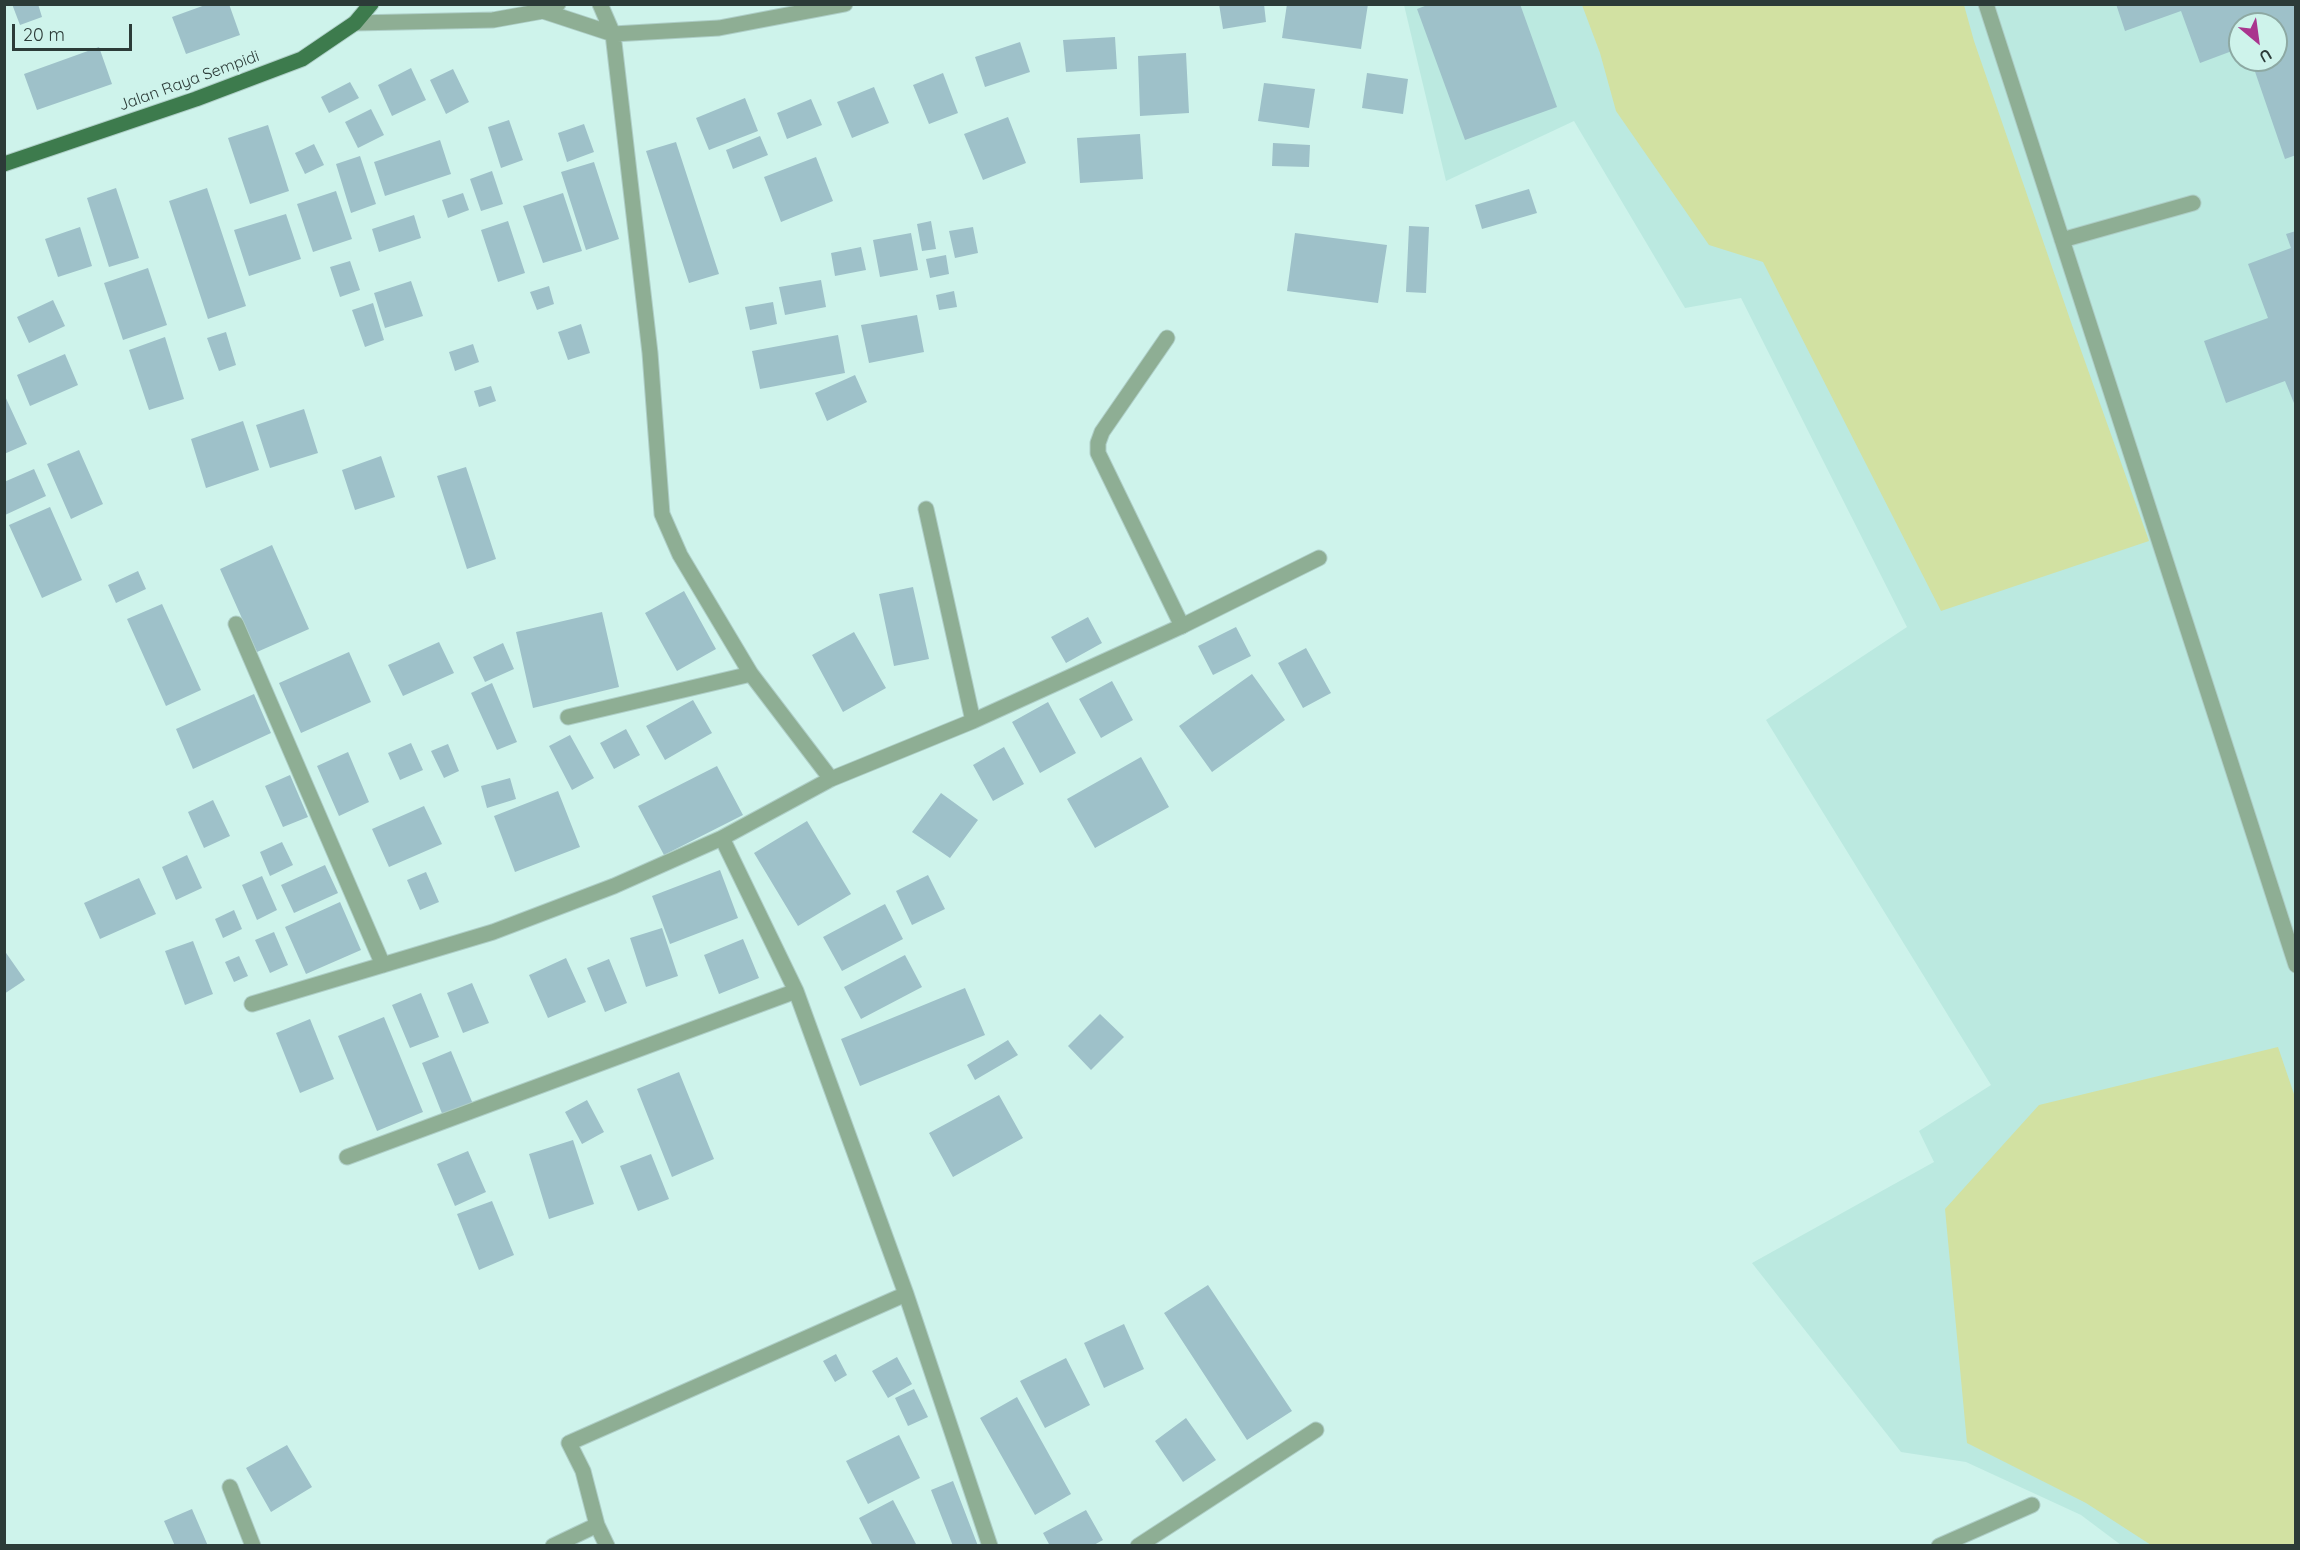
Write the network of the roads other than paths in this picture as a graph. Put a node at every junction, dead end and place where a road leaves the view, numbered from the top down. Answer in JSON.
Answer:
{"nodes":[{"id":1,"x":371,"y":4,"type":"edge"},
{"id":2,"x":558,"y":4,"type":"edge"},
{"id":3,"x":600,"y":4,"type":"edge"},
{"id":4,"x":845,"y":4,"type":"edge"},
{"id":5,"x":1986,"y":4,"type":"edge"},
{"id":6,"x":543,"y":11,"type":"junction"},
{"id":7,"x":355,"y":23,"type":"junction"},
{"id":8,"x":613,"y":34,"type":"junction"},
{"id":9,"x":4,"y":164,"type":"edge"},
{"id":10,"x":2193,"y":203,"type":"dead end"},
{"id":11,"x":2062,"y":240,"type":"junction"},
{"id":12,"x":1167,"y":338,"type":"dead end"},
{"id":13,"x":926,"y":509,"type":"dead end"},
{"id":14,"x":1319,"y":558,"type":"dead end"},
{"id":15,"x":236,"y":624,"type":"dead end"},
{"id":16,"x":1182,"y":626,"type":"junction"},
{"id":17,"x":750,"y":674,"type":"junction"},
{"id":18,"x":568,"y":717,"type":"dead end"},
{"id":19,"x":973,"y":721,"type":"junction"},
{"id":20,"x":831,"y":779,"type":"junction"},
{"id":21,"x":722,"y":838,"type":"junction"},
{"id":22,"x":383,"y":965,"type":"junction"},
{"id":23,"x":2295,"y":965,"type":"edge"},
{"id":24,"x":796,"y":990,"type":"junction"},
{"id":25,"x":252,"y":1004,"type":"dead end"},
{"id":26,"x":347,"y":1157,"type":"dead end"},
{"id":27,"x":906,"y":1294,"type":"junction"},
{"id":28,"x":1316,"y":1430,"type":"dead end"},
{"id":29,"x":230,"y":1487,"type":"dead end"},
{"id":30,"x":2032,"y":1505,"type":"dead end"},
{"id":31,"x":597,"y":1525,"type":"junction"},
{"id":32,"x":253,"y":1545,"type":"edge"},
{"id":33,"x":553,"y":1545,"type":"edge"},
{"id":34,"x":607,"y":1545,"type":"edge"},
{"id":35,"x":990,"y":1545,"type":"edge"},
{"id":36,"x":1138,"y":1545,"type":"edge"},
{"id":37,"x":1939,"y":1545,"type":"edge"}],
"edges":[{"from":1,"to":7,"type":"main road","name":"Jalan Raya Sempidi"},
{"from":2,"to":6,"type":"street"},
{"from":3,"to":8,"type":"street"},
{"from":4,"to":8,"type":"street"},
{"from":5,"to":11,"type":"street"},
{"from":6,"to":7,"type":"street"},
{"from":6,"to":8,"type":"street"},
{"from":7,"to":9,"type":"main road","name":"Jalan Raya Sempidi"},
{"from":8,"to":17,"type":"street"},
{"from":10,"to":11,"type":"street"},
{"from":11,"to":23,"type":"street"},
{"from":12,"to":16,"type":"street"},
{"from":13,"to":19,"type":"street"},
{"from":14,"to":16,"type":"street"},
{"from":15,"to":22,"type":"street"},
{"from":16,"to":19,"type":"street"},
{"from":17,"to":18,"type":"street"},
{"from":17,"to":20,"type":"street"},
{"from":19,"to":20,"type":"street"},
{"from":20,"to":21,"type":"street"},
{"from":21,"to":22,"type":"street"},
{"from":21,"to":24,"type":"street"},
{"from":22,"to":25,"type":"street"},
{"from":24,"to":26,"type":"street"},
{"from":24,"to":27,"type":"street"},
{"from":27,"to":31,"type":"street"},
{"from":27,"to":35,"type":"street"},
{"from":28,"to":36,"type":"street"},
{"from":29,"to":32,"type":"street"},
{"from":30,"to":37,"type":"street"},
{"from":31,"to":33,"type":"street"},
{"from":31,"to":34,"type":"street"}]}
